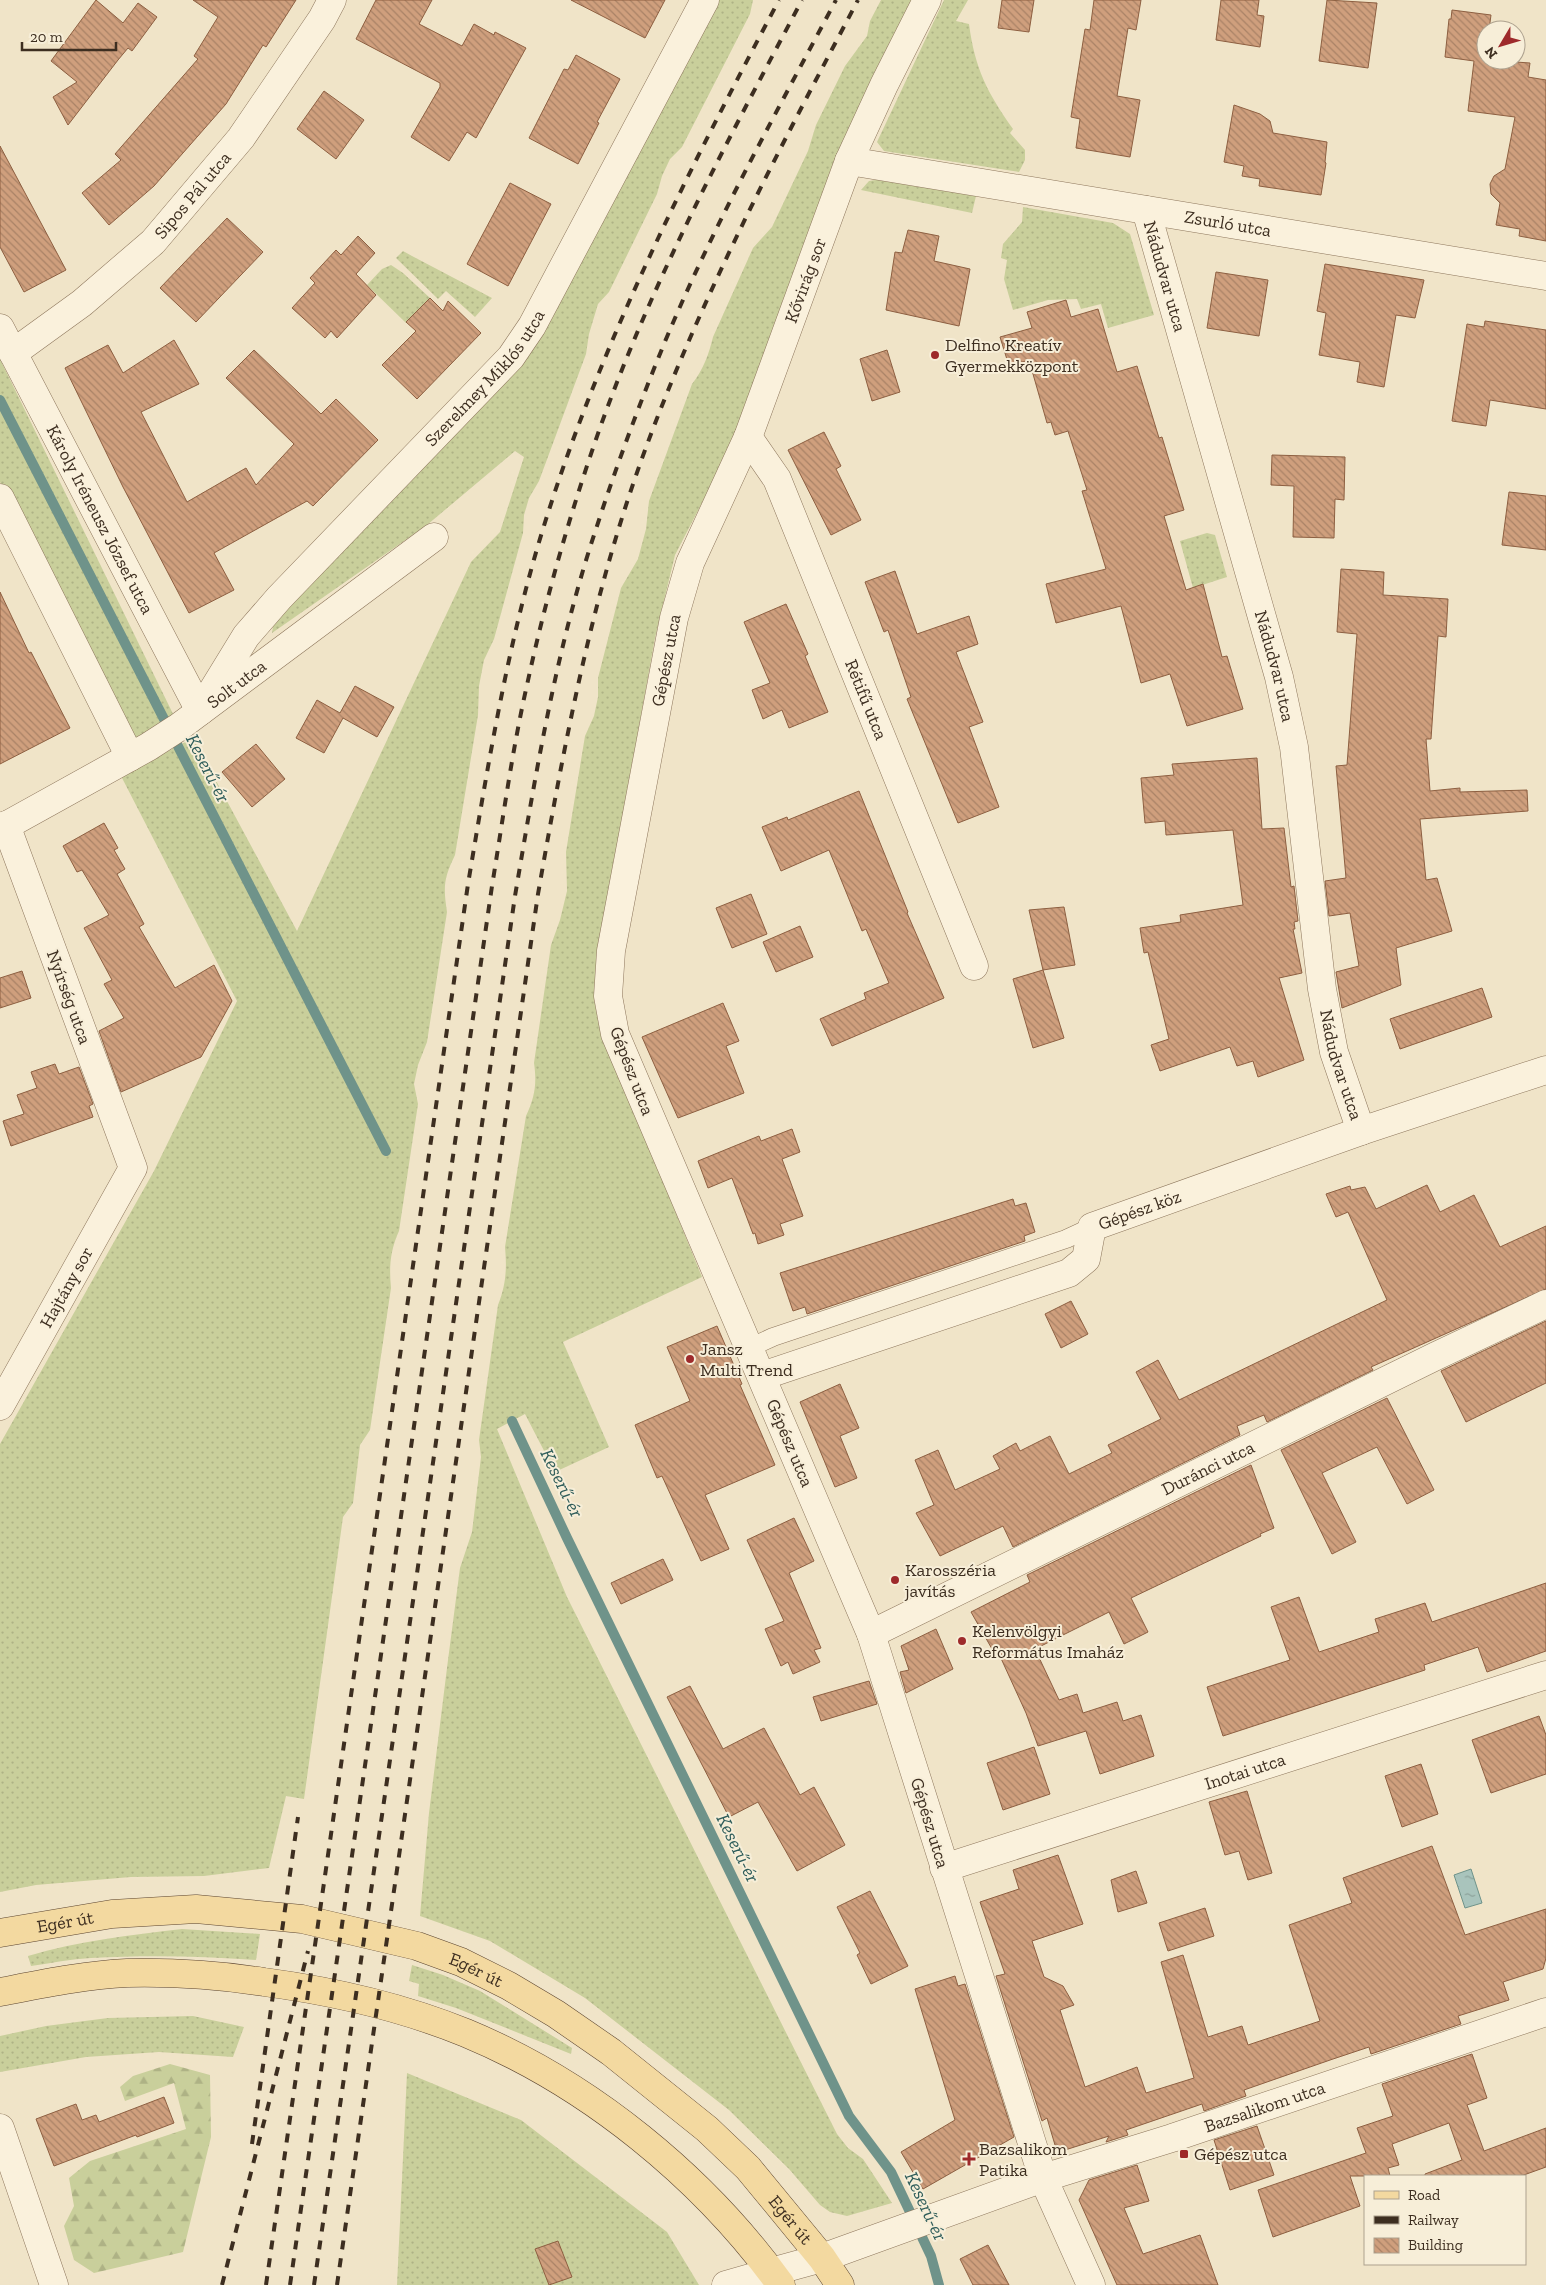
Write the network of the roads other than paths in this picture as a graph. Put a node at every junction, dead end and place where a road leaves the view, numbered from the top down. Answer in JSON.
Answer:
{"nodes":[{"id":1,"x":332,"y":0,"type":"edge"},
{"id":2,"x":705,"y":0,"type":"edge"},
{"id":3,"x":927,"y":0,"type":"edge"},
{"id":4,"x":849,"y":162,"type":"junction"},
{"id":5,"x":1146,"y":210,"type":"junction"},
{"id":6,"x":1546,"y":276,"type":"edge"},
{"id":7,"x":0,"y":328,"type":"edge"},
{"id":8,"x":13,"y":353,"type":"junction"},
{"id":9,"x":748,"y":437,"type":"junction"},
{"id":10,"x":0,"y":498,"type":"edge"},
{"id":11,"x":434,"y":537,"type":"dead end"},
{"id":12,"x":690,"y":563,"type":"joint"},
{"id":13,"x":190,"y":719,"type":"junction"},
{"id":14,"x":139,"y":752,"type":"junction"},
{"id":15,"x":3,"y":827,"type":"edge"},
{"id":16,"x":974,"y":966,"type":"dead end"},
{"id":17,"x":1546,"y":1070,"type":"edge"},
{"id":18,"x":1361,"y":1131,"type":"junction"},
{"id":19,"x":133,"y":1168,"type":"joint"},
{"id":20,"x":1092,"y":1227,"type":"junction"},
{"id":21,"x":1546,"y":1304,"type":"edge"},
{"id":22,"x":749,"y":1348,"type":"junction"},
{"id":23,"x":762,"y":1376,"type":"junction"},
{"id":24,"x":0,"y":1406,"type":"edge"},
{"id":25,"x":871,"y":1634,"type":"junction"},
{"id":26,"x":1546,"y":1675,"type":"edge"},
{"id":27,"x":944,"y":1868,"type":"junction"},
{"id":28,"x":0,"y":1933,"type":"edge"},
{"id":29,"x":0,"y":1992,"type":"edge"},
{"id":30,"x":1546,"y":2012,"type":"edge"},
{"id":31,"x":0,"y":2128,"type":"edge"},
{"id":32,"x":1043,"y":2178,"type":"junction"},
{"id":33,"x":822,"y":2258,"type":"junction"},
{"id":34,"x":776,"y":2279,"type":"edge"},
{"id":35,"x":54,"y":2285,"type":"edge"},
{"id":36,"x":726,"y":2285,"type":"edge"},
{"id":37,"x":840,"y":2285,"type":"edge"},
{"id":38,"x":1091,"y":2285,"type":"edge"}],
"edges":[{"from":1,"to":8,"type":"street","name":"Sipos Pál utca"},
{"from":2,"to":13,"type":"street","name":"Szerelmey Miklós utca"},
{"from":3,"to":4,"type":"street","name":"Kővirág sor"},
{"from":4,"to":5,"type":"street","name":"Zsurló utca"},
{"from":4,"to":9,"type":"street","name":"Kővirág sor"},
{"from":5,"to":6,"type":"street","name":"Zsurló utca"},
{"from":5,"to":18,"type":"street","name":"Nádudvar utca"},
{"from":7,"to":8,"type":"street","name":"Károly Iréneusz József utca"},
{"from":8,"to":13,"type":"street","name":"Károly Iréneusz József utca"},
{"from":9,"to":12,"type":"street","name":"Kővirág sor"},
{"from":9,"to":16,"type":"street","name":"Rétifű utca"},
{"from":10,"to":14,"type":"street"},
{"from":11,"to":13,"type":"street","name":"Solt utca"},
{"from":12,"to":22,"type":"street","name":"Gépész utca"},
{"from":13,"to":14,"type":"street","name":"Solt utca"},
{"from":14,"to":15,"type":"street","name":"Solt utca"},
{"from":15,"to":19,"type":"street","name":"Nyírség utca"},
{"from":17,"to":18,"type":"street","name":"Gépész köz"},
{"from":18,"to":20,"type":"street","name":"Gépész köz"},
{"from":19,"to":24,"type":"street","name":"Hajtány sor"},
{"from":20,"to":22,"type":"lane"},
{"from":20,"to":23,"type":"street","name":"Gépész köz"},
{"from":21,"to":25,"type":"street","name":"Duránci utca"},
{"from":22,"to":23,"type":"street","name":"Gépész utca"},
{"from":23,"to":25,"type":"street","name":"Gépész utca"},
{"from":25,"to":27,"type":"street","name":"Gépész utca"},
{"from":26,"to":27,"type":"street","name":"Inotai utca"},
{"from":27,"to":32,"type":"street","name":"Gépész utca"},
{"from":28,"to":33,"type":"main road","name":"Egér út"},
{"from":29,"to":34,"type":"main road"},
{"from":30,"to":32,"type":"street","name":"Bazsalikom utca"},
{"from":31,"to":35,"type":"street"},
{"from":32,"to":33,"type":"street","name":"Bazsalikom utca"},
{"from":32,"to":38,"type":"street","name":"Gépész utca"},
{"from":33,"to":34,"type":"street","name":"Bazsalikom utca"},
{"from":33,"to":37,"type":"main road","name":"Egér út"},
{"from":34,"to":36,"type":"street","name":"Bazsalikom utca"}]}
